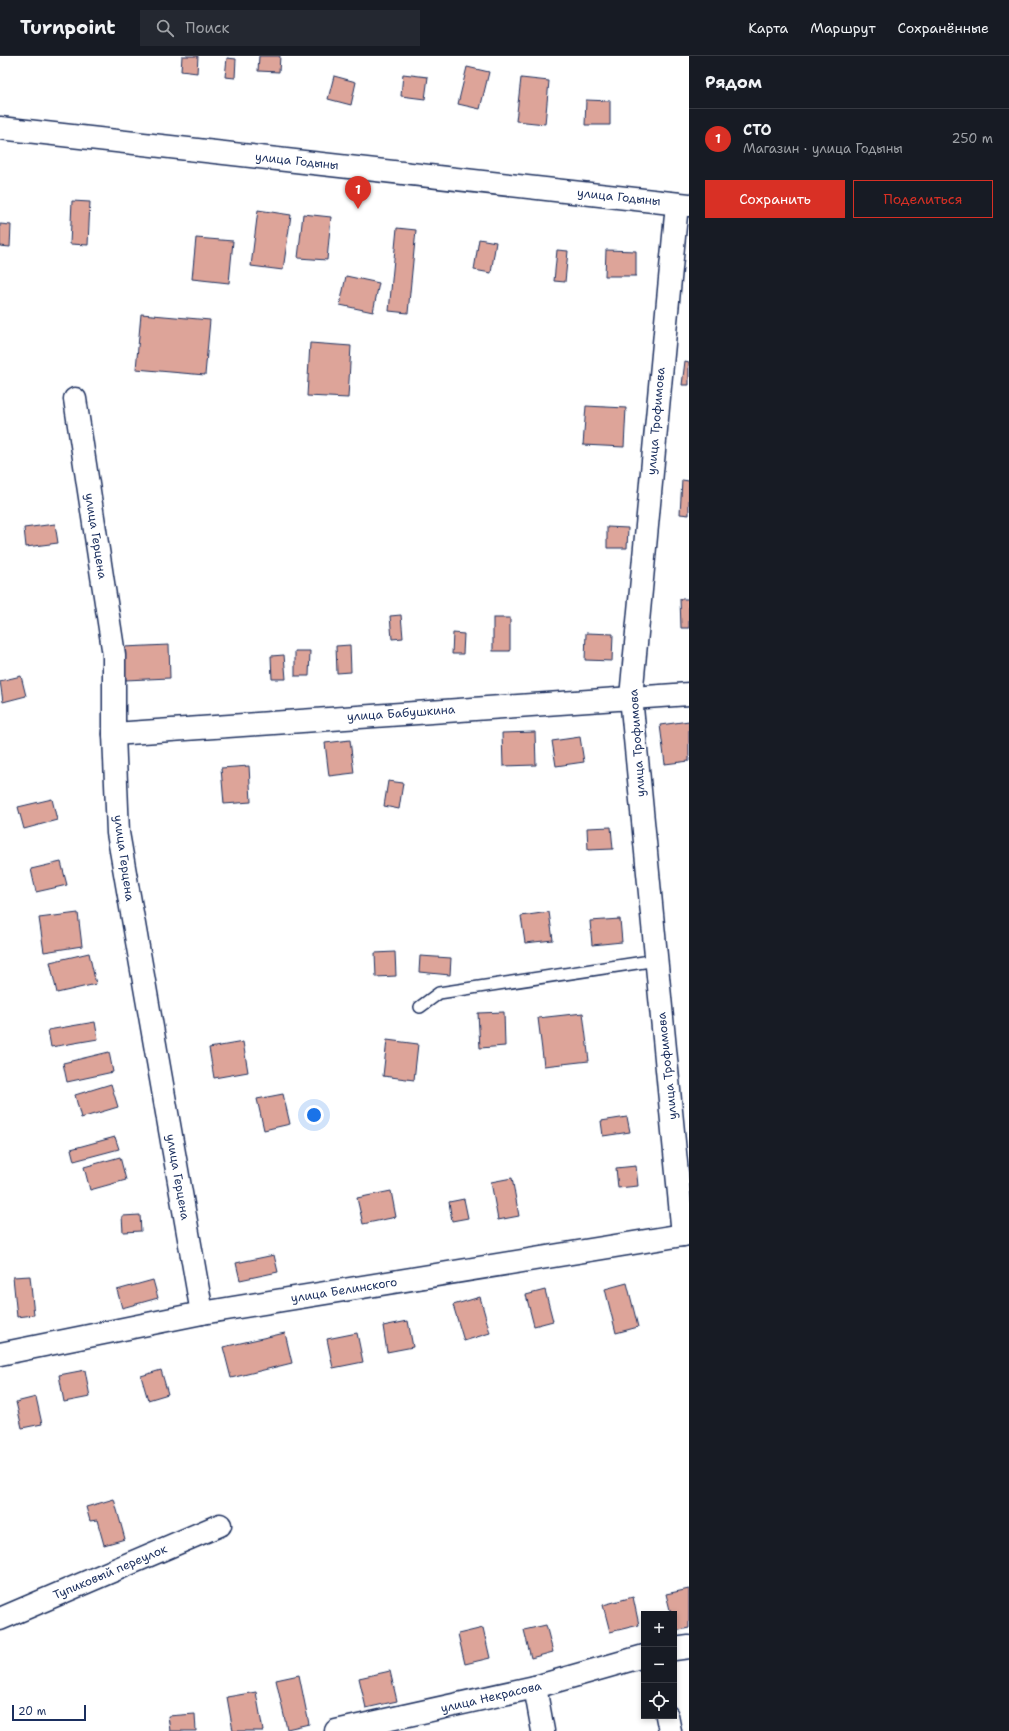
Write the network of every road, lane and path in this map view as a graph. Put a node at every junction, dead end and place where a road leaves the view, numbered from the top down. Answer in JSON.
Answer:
{"nodes":[{"id":1,"x":0,"y":128,"type":"edge"},
{"id":2,"x":683,"y":204,"type":"edge"},
{"id":3,"x":75,"y":399,"type":"dead end"},
{"id":4,"x":689,"y":694,"type":"edge"},
{"id":5,"x":631,"y":697,"type":"junction"},
{"id":6,"x":114,"y":734,"type":"junction"},
{"id":7,"x":657,"y":960,"type":"junction"},
{"id":8,"x":420,"y":1007,"type":"dead end"},
{"id":9,"x":686,"y":1235,"type":"edge"},
{"id":10,"x":202,"y":1313,"type":"junction"},
{"id":11,"x":0,"y":1354,"type":"edge"},
{"id":12,"x":220,"y":1525,"type":"dead end"},
{"id":13,"x":0,"y":1619,"type":"edge"},
{"id":14,"x":689,"y":1646,"type":"edge"},
{"id":15,"x":677,"y":1648,"type":"edge"},
{"id":16,"x":641,"y":1657,"type":"edge"},
{"id":17,"x":535,"y":1687,"type":"junction"},
{"id":18,"x":668,"y":1719,"type":"edge"},
{"id":19,"x":336,"y":1731,"type":"edge"},
{"id":20,"x":543,"y":1731,"type":"edge"},
{"id":21,"x":670,"y":1731,"type":"edge"}],
"edges":[{"from":1,"to":2,"type":"street","name":"улица Годыны"},
{"from":2,"to":5,"type":"street","name":"улица Трофимова"},
{"from":3,"to":6,"type":"street","name":"улица Герцена"},
{"from":4,"to":5,"type":"street","name":"улица Бабушкина"},
{"from":5,"to":6,"type":"street","name":"улица Бабушкина"},
{"from":5,"to":7,"type":"street","name":"улица Трофимова"},
{"from":6,"to":10,"type":"street","name":"улица Герцена"},
{"from":7,"to":8,"type":"lane"},
{"from":7,"to":9,"type":"street","name":"улица Трофимова"},
{"from":9,"to":10,"type":"street","name":"улица Белинского"},
{"from":10,"to":11,"type":"street","name":"улица Белинского"},
{"from":12,"to":13,"type":"street","name":"Тупиковый переулок"},
{"from":14,"to":15,"type":"street"},
{"from":16,"to":17,"type":"street","name":"улица Некрасова"},
{"from":17,"to":19,"type":"street","name":"улица Некрасова"},
{"from":17,"to":20,"type":"street"},
{"from":18,"to":21,"type":"street"}]}
